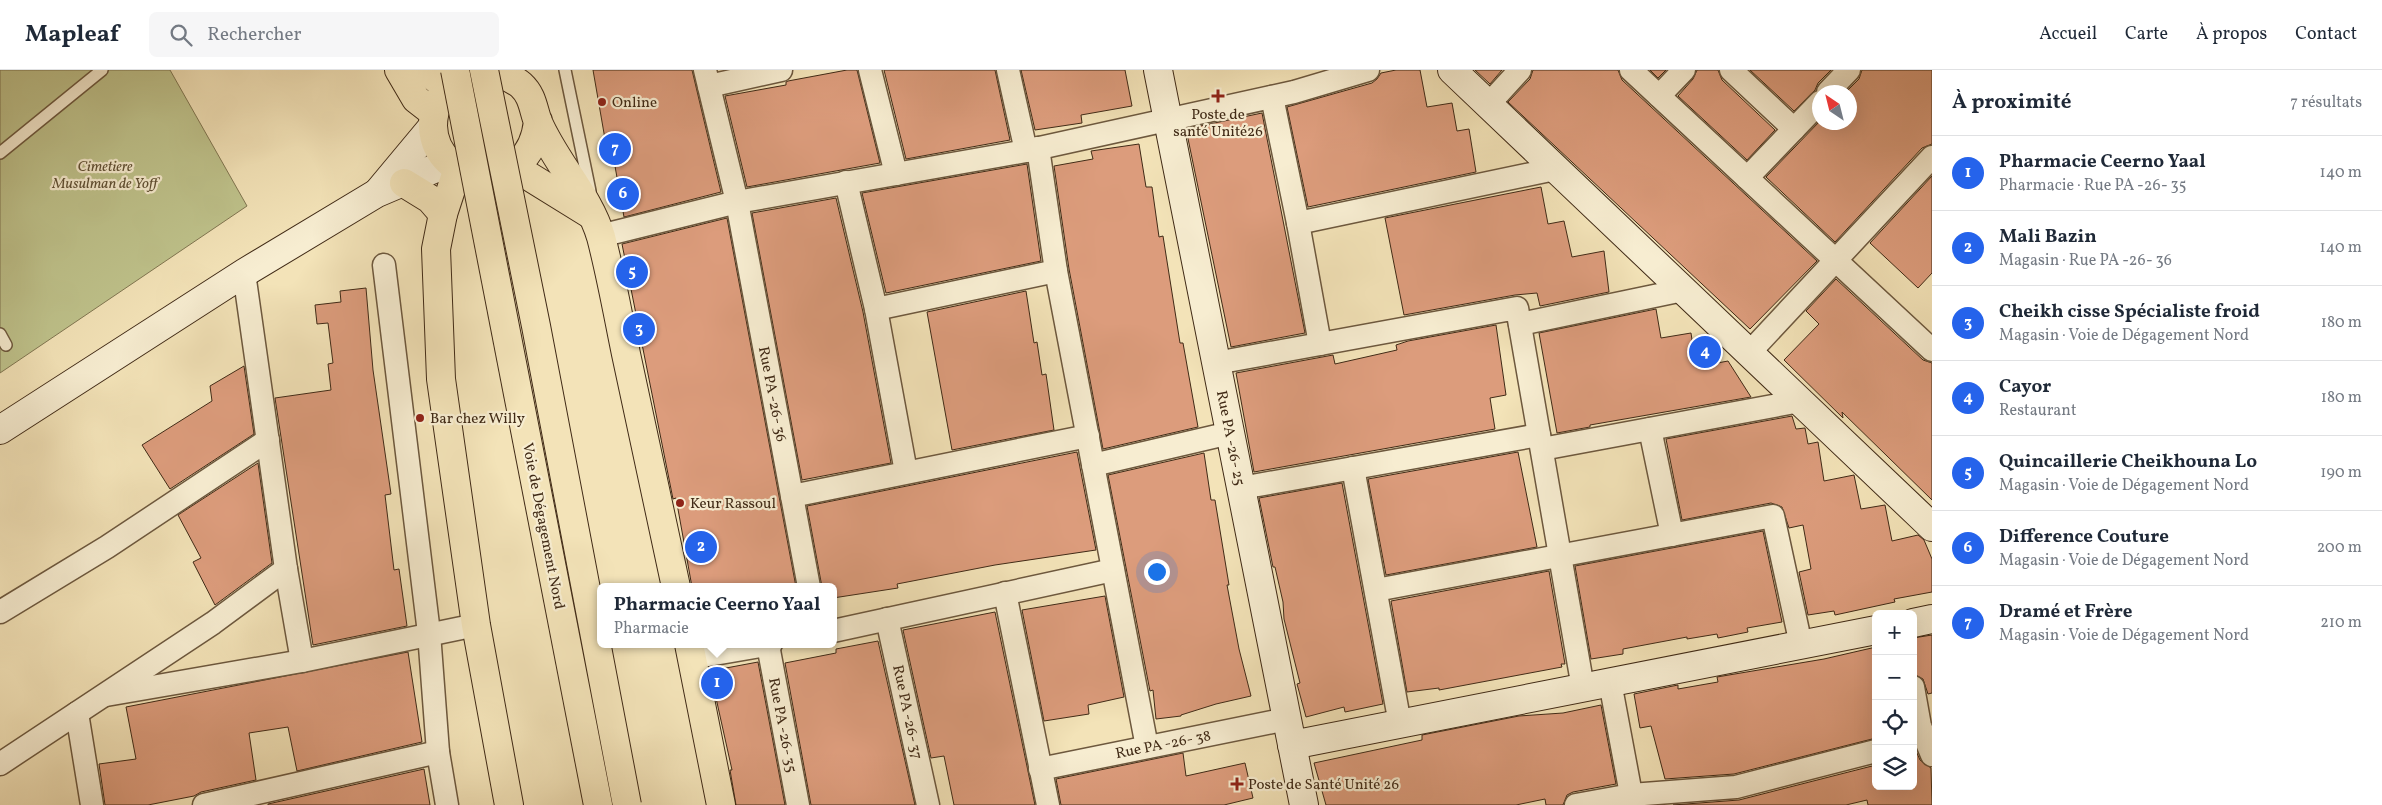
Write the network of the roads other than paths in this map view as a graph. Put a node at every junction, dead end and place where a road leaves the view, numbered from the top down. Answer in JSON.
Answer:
{"nodes":[{"id":1,"x":102,"y":70,"type":"edge"},
{"id":2,"x":399,"y":70,"type":"edge"},
{"id":3,"x":426,"y":70,"type":"edge"},
{"id":4,"x":565,"y":70,"type":"edge"},
{"id":5,"x":780,"y":70,"type":"edge"},
{"id":6,"x":870,"y":70,"type":"edge"},
{"id":7,"x":1008,"y":70,"type":"edge"},
{"id":8,"x":1158,"y":70,"type":"edge"},
{"id":9,"x":1368,"y":70,"type":"edge"},
{"id":10,"x":1452,"y":70,"type":"edge"},
{"id":11,"x":1520,"y":70,"type":"edge"},
{"id":12,"x":1631,"y":70,"type":"edge"},
{"id":13,"x":1684,"y":70,"type":"edge"},
{"id":14,"x":1731,"y":70,"type":"edge"},
{"id":15,"x":1849,"y":70,"type":"edge"},
{"id":16,"x":493,"y":71,"type":"edge"},
{"id":17,"x":707,"y":78,"type":"edge"},
{"id":18,"x":451,"y":79,"type":"edge"},
{"id":19,"x":530,"y":83,"type":"edge"},
{"id":20,"x":1835,"y":85,"type":"edge"},
{"id":21,"x":1659,"y":96,"type":"junction"},
{"id":22,"x":1272,"y":97,"type":"junction"},
{"id":23,"x":1488,"y":105,"type":"junction"},
{"id":24,"x":1812,"y":110,"type":"edge"},
{"id":25,"x":434,"y":119,"type":"junction"},
{"id":26,"x":1168,"y":120,"type":"junction"},
{"id":27,"x":538,"y":121,"type":"junction"},
{"id":28,"x":1794,"y":129,"type":"junction"},
{"id":29,"x":1032,"y":150,"type":"junction"},
{"id":30,"x":0,"y":153,"type":"edge"},
{"id":31,"x":1932,"y":157,"type":"edge"},
{"id":32,"x":454,"y":165,"type":"junction"},
{"id":33,"x":514,"y":168,"type":"junction"},
{"id":34,"x":1555,"y":169,"type":"junction"},
{"id":35,"x":896,"y":174,"type":"junction"},
{"id":36,"x":488,"y":176,"type":"junction"},
{"id":37,"x":1747,"y":178,"type":"junction"},
{"id":38,"x":846,"y":182,"type":"junction"},
{"id":39,"x":404,"y":183,"type":"junction"},
{"id":40,"x":377,"y":193,"type":"junction"},
{"id":41,"x":737,"y":202,"type":"junction"},
{"id":42,"x":443,"y":214,"type":"junction"},
{"id":43,"x":1298,"y":223,"type":"junction"},
{"id":44,"x":596,"y":226,"type":"junction"},
{"id":45,"x":436,"y":248,"type":"junction"},
{"id":46,"x":1835,"y":261,"type":"junction"},
{"id":47,"x":384,"y":265,"type":"dead end"},
{"id":48,"x":1056,"y":271,"type":"junction"},
{"id":49,"x":244,"y":272,"type":"junction"},
{"id":50,"x":1682,"y":290,"type":"junction"},
{"id":51,"x":876,"y":309,"type":"junction"},
{"id":52,"x":1520,"y":324,"type":"junction"},
{"id":53,"x":0,"y":334,"type":"edge"},
{"id":54,"x":1929,"y":341,"type":"edge"},
{"id":55,"x":1320,"y":344,"type":"junction"},
{"id":56,"x":6,"y":345,"type":"dead end"},
{"id":57,"x":1749,"y":353,"type":"junction"},
{"id":58,"x":1216,"y":363,"type":"junction"},
{"id":59,"x":1800,"y":401,"type":"junction"},
{"id":60,"x":1650,"y":429,"type":"junction"},
{"id":61,"x":0,"y":430,"type":"edge"},
{"id":62,"x":1230,"y":433,"type":"junction"},
{"id":63,"x":1088,"y":436,"type":"junction"},
{"id":64,"x":268,"y":440,"type":"junction"},
{"id":65,"x":1541,"y":442,"type":"junction"},
{"id":66,"x":1093,"y":465,"type":"junction"},
{"id":67,"x":1353,"y":468,"type":"junction"},
{"id":68,"x":906,"y":472,"type":"junction"},
{"id":69,"x":1241,"y":488,"type":"junction"},
{"id":70,"x":792,"y":496,"type":"junction"},
{"id":71,"x":1932,"y":527,"type":"edge"},
{"id":72,"x":1672,"y":535,"type":"junction"},
{"id":73,"x":1560,"y":556,"type":"junction"},
{"id":74,"x":286,"y":569,"type":"junction"},
{"id":75,"x":1113,"y":570,"type":"junction"},
{"id":76,"x":675,"y":583,"type":"edge"},
{"id":77,"x":808,"y":583,"type":"edge"},
{"id":78,"x":1376,"y":590,"type":"junction"},
{"id":79,"x":1005,"y":593,"type":"junction"},
{"id":80,"x":0,"y":612,"type":"edge"},
{"id":81,"x":887,"y":619,"type":"junction"},
{"id":82,"x":1932,"y":619,"type":"edge"},
{"id":83,"x":1917,"y":622,"type":"edge"},
{"id":84,"x":476,"y":624,"type":"junction"},
{"id":85,"x":837,"y":630,"type":"edge"},
{"id":86,"x":1872,"y":631,"type":"edge"},
{"id":87,"x":429,"y":632,"type":"junction"},
{"id":88,"x":1801,"y":645,"type":"junction"},
{"id":89,"x":597,"y":647,"type":"edge"},
{"id":90,"x":597,"y":648,"type":"edge"},
{"id":91,"x":730,"y":648,"type":"edge"},
{"id":92,"x":771,"y":648,"type":"edge"},
{"id":93,"x":690,"y":651,"type":"edge"},
{"id":94,"x":302,"y":661,"type":"junction"},
{"id":95,"x":1610,"y":682,"type":"junction"},
{"id":96,"x":1583,"y":688,"type":"junction"},
{"id":97,"x":106,"y":695,"type":"junction"},
{"id":98,"x":1915,"y":700,"type":"edge"},
{"id":99,"x":77,"y":713,"type":"junction"},
{"id":100,"x":1400,"y":724,"type":"junction"},
{"id":101,"x":1289,"y":732,"type":"junction"},
{"id":102,"x":1924,"y":744,"type":"edge"},
{"id":103,"x":1147,"y":747,"type":"junction"},
{"id":104,"x":438,"y":752,"type":"junction"},
{"id":105,"x":1872,"y":753,"type":"edge"},
{"id":106,"x":0,"y":764,"type":"edge"},
{"id":107,"x":1040,"y":769,"type":"junction"},
{"id":108,"x":1738,"y":796,"type":"edge"},
{"id":109,"x":1632,"y":800,"type":"edge"},
{"id":110,"x":92,"y":805,"type":"edge"},
{"id":111,"x":204,"y":805,"type":"edge"},
{"id":112,"x":447,"y":805,"type":"edge"},
{"id":113,"x":509,"y":805,"type":"edge"},
{"id":114,"x":598,"y":805,"type":"edge"},
{"id":115,"x":627,"y":805,"type":"edge"},
{"id":116,"x":721,"y":805,"type":"edge"},
{"id":117,"x":798,"y":805,"type":"edge"},
{"id":118,"x":928,"y":805,"type":"edge"},
{"id":119,"x":1048,"y":805,"type":"edge"},
{"id":120,"x":1304,"y":805,"type":"edge"},
{"id":121,"x":1576,"y":805,"type":"edge"}],
"edges":[{"from":1,"to":30,"type":"lane"},
{"from":2,"to":25,"type":"main road"},
{"from":3,"to":18,"type":"main road"},
{"from":4,"to":44,"type":"lane"},
{"from":5,"to":17,"type":"street"},
{"from":6,"to":35,"type":"street"},
{"from":7,"to":29,"type":"street"},
{"from":8,"to":26,"type":"street","name":"Rue PA -26- 25"},
{"from":9,"to":22,"type":"street"},
{"from":10,"to":23,"type":"street"},
{"from":11,"to":23,"type":"street"},
{"from":12,"to":21,"type":"street"},
{"from":13,"to":21,"type":"street"},
{"from":14,"to":28,"type":"street"},
{"from":15,"to":20,"type":"street"},
{"from":16,"to":18,"type":"main road"},
{"from":16,"to":19,"type":"main road"},
{"from":16,"to":89,"type":"main road","name":"Voie de Dégagement Nord","bridge":true},
{"from":17,"to":41,"type":"street","name":"Rue PA -26- 36"},
{"from":18,"to":25,"type":"main road"},
{"from":18,"to":114,"type":"main road","name":"Voie de Dégagement Nord","bridge":true},
{"from":19,"to":27,"type":"main road"},
{"from":21,"to":37,"type":"street"},
{"from":22,"to":26,"type":"street"},
{"from":22,"to":43,"type":"street"},
{"from":23,"to":34,"type":"street"},
{"from":24,"to":28,"type":"street"},
{"from":25,"to":32,"type":"main road"},
{"from":25,"to":40,"type":"street"},
{"from":26,"to":29,"type":"street"},
{"from":26,"to":58,"type":"street","name":"Rue PA -26- 25"},
{"from":27,"to":33,"type":"main road"},
{"from":27,"to":44,"type":"main road"},
{"from":28,"to":37,"type":"street"},
{"from":29,"to":35,"type":"street"},
{"from":29,"to":48,"type":"street"},
{"from":31,"to":46,"type":"street"},
{"from":32,"to":36,"type":"main road"},
{"from":32,"to":39,"type":"street"},
{"from":32,"to":42,"type":"main road"},
{"from":33,"to":36,"type":"main road"},
{"from":33,"to":44,"type":"main road"},
{"from":34,"to":43,"type":"street"},
{"from":34,"to":50,"type":"street"},
{"from":35,"to":38,"type":"street"},
{"from":36,"to":45,"type":"main road"},
{"from":37,"to":46,"type":"street"},
{"from":38,"to":41,"type":"street"},
{"from":38,"to":51,"type":"street"},
{"from":39,"to":40,"type":"street"},
{"from":39,"to":42,"type":"main road"},
{"from":40,"to":49,"type":"street"},
{"from":41,"to":44,"type":"street"},
{"from":41,"to":70,"type":"street","name":"Rue PA -26- 36"},
{"from":42,"to":45,"type":"main road"},
{"from":43,"to":55,"type":"street"},
{"from":44,"to":76,"type":"main road"},
{"from":45,"to":84,"type":"main road"},
{"from":46,"to":54,"type":"street"},
{"from":46,"to":57,"type":"street"},
{"from":47,"to":87,"type":"street"},
{"from":48,"to":51,"type":"street"},
{"from":48,"to":63,"type":"street"},
{"from":49,"to":61,"type":"street"},
{"from":49,"to":64,"type":"street"},
{"from":50,"to":52,"type":"street"},
{"from":50,"to":57,"type":"street"},
{"from":51,"to":68,"type":"street"},
{"from":52,"to":55,"type":"street"},
{"from":52,"to":65,"type":"street"},
{"from":53,"to":56,"type":"lane"},
{"from":55,"to":58,"type":"street"},
{"from":57,"to":59,"type":"street"},
{"from":58,"to":62,"type":"street","name":"Rue PA -26- 25"},
{"from":59,"to":60,"type":"street"},
{"from":59,"to":71,"type":"street"},
{"from":60,"to":65,"type":"street"},
{"from":60,"to":72,"type":"street"},
{"from":62,"to":66,"type":"street"},
{"from":62,"to":69,"type":"street","name":"Rue PA -26- 25"},
{"from":63,"to":66,"type":"street"},
{"from":63,"to":68,"type":"street"},
{"from":64,"to":74,"type":"street"},
{"from":64,"to":80,"type":"street"},
{"from":65,"to":67,"type":"street"},
{"from":65,"to":73,"type":"street"},
{"from":66,"to":75,"type":"street"},
{"from":67,"to":69,"type":"street"},
{"from":67,"to":78,"type":"street"},
{"from":68,"to":70,"type":"street"},
{"from":69,"to":101,"type":"street","name":"Rue PA -26- 25"},
{"from":70,"to":77,"type":"street","name":"Rue PA -26- 36"},
{"from":72,"to":73,"type":"street"},
{"from":72,"to":88,"type":"street"},
{"from":73,"to":78,"type":"street"},
{"from":73,"to":96,"type":"street"},
{"from":74,"to":94,"type":"street"},
{"from":74,"to":97,"type":"street"},
{"from":75,"to":79,"type":"street"},
{"from":75,"to":103,"type":"street"},
{"from":78,"to":100,"type":"street"},
{"from":79,"to":81,"type":"street"},
{"from":79,"to":107,"type":"street"},
{"from":81,"to":85,"type":"street"},
{"from":81,"to":118,"type":"street","name":"Rue PA -26- 37"},
{"from":82,"to":83,"type":"street"},
{"from":84,"to":87,"type":"street"},
{"from":84,"to":113,"type":"main road"},
{"from":86,"to":88,"type":"street"},
{"from":87,"to":94,"type":"street"},
{"from":87,"to":104,"type":"street"},
{"from":88,"to":95,"type":"street"},
{"from":90,"to":115,"type":"main road","name":"Voie de Dégagement Nord","bridge":true},
{"from":91,"to":93,"type":"street"},
{"from":92,"to":117,"type":"street","name":"Rue PA -26- 35"},
{"from":93,"to":116,"type":"main road"},
{"from":94,"to":97,"type":"street"},
{"from":95,"to":96,"type":"street"},
{"from":95,"to":109,"type":"street"},
{"from":96,"to":100,"type":"street"},
{"from":97,"to":99,"type":"street"},
{"from":98,"to":102,"type":"street"},
{"from":99,"to":106,"type":"street"},
{"from":99,"to":110,"type":"street"},
{"from":100,"to":101,"type":"street"},
{"from":101,"to":103,"type":"street","name":"Rue PA -26- 38"},
{"from":101,"to":120,"type":"street","name":"Rue PA -26- 25"},
{"from":103,"to":107,"type":"street","name":"Rue PA -26- 38"},
{"from":104,"to":111,"type":"street"},
{"from":104,"to":112,"type":"street"},
{"from":105,"to":108,"type":"street"},
{"from":107,"to":119,"type":"street"},
{"from":108,"to":109,"type":"street"},
{"from":109,"to":121,"type":"street"}]}
